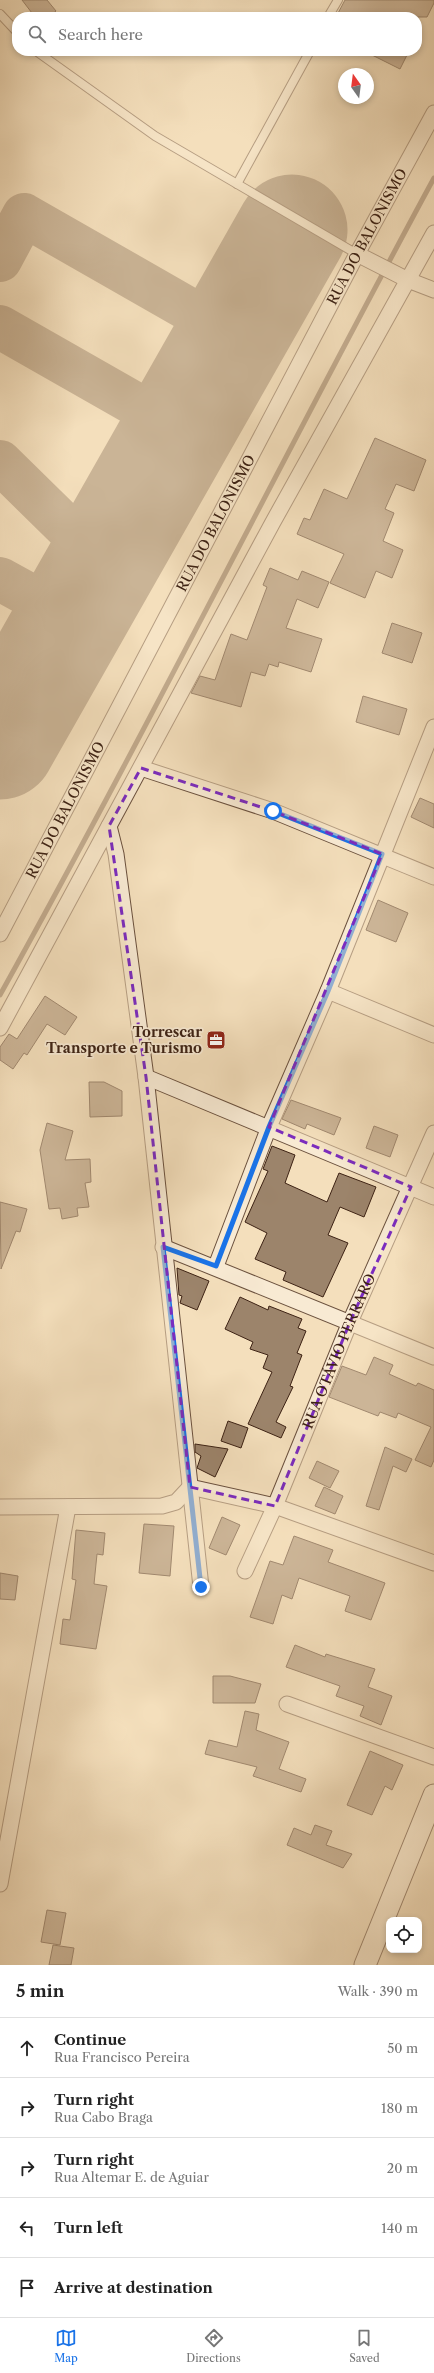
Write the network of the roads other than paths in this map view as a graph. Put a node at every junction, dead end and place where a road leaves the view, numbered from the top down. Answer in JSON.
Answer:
{"nodes":[{"id":1,"x":338,"y":0,"type":"edge"},
{"id":2,"x":331,"y":12,"type":"edge"},
{"id":3,"x":0,"y":14,"type":"edge"},
{"id":4,"x":12,"y":27,"type":"edge"},
{"id":5,"x":43,"y":56,"type":"edge"},
{"id":6,"x":307,"y":56,"type":"edge"},
{"id":7,"x":434,"y":113,"type":"edge"},
{"id":8,"x":237,"y":184,"type":"junction"},
{"id":9,"x":434,"y":233,"type":"edge"},
{"id":10,"x":357,"y":254,"type":"junction"},
{"id":11,"x":403,"y":278,"type":"junction"},
{"id":12,"x":434,"y":290,"type":"edge"},
{"id":13,"x":434,"y":727,"type":"edge"},
{"id":14,"x":141,"y":768,"type":"junction"},
{"id":15,"x":110,"y":826,"type":"junction"},
{"id":16,"x":382,"y":854,"type":"junction"},
{"id":17,"x":434,"y":876,"type":"edge"},
{"id":18,"x":0,"y":934,"type":"edge"},
{"id":19,"x":328,"y":991,"type":"junction"},
{"id":20,"x":0,"y":1028,"type":"edge"},
{"id":21,"x":434,"y":1035,"type":"edge"},
{"id":22,"x":146,"y":1077,"type":"junction"},
{"id":23,"x":269,"y":1127,"type":"junction"},
{"id":24,"x":434,"y":1134,"type":"edge"},
{"id":25,"x":411,"y":1187,"type":"junction"},
{"id":26,"x":434,"y":1196,"type":"edge"},
{"id":27,"x":163,"y":1247,"type":"junction"},
{"id":28,"x":216,"y":1266,"type":"junction"},
{"id":29,"x":350,"y":1322,"type":"junction"},
{"id":30,"x":434,"y":1357,"type":"edge"},
{"id":31,"x":190,"y":1487,"type":"junction"},
{"id":32,"x":68,"y":1506,"type":"junction"},
{"id":33,"x":275,"y":1506,"type":"junction"},
{"id":34,"x":0,"y":1507,"type":"edge"},
{"id":35,"x":434,"y":1563,"type":"edge"},
{"id":36,"x":245,"y":1571,"type":"dead end"},
{"id":37,"x":201,"y":1587,"type":"dead end"},
{"id":38,"x":287,"y":1704,"type":"dead end"},
{"id":39,"x":434,"y":1757,"type":"edge"},
{"id":40,"x":434,"y":1795,"type":"edge"},
{"id":41,"x":0,"y":1884,"type":"edge"},
{"id":42,"x":364,"y":1965,"type":"edge"}],
"edges":[{"from":1,"to":2,"type":"lane"},
{"from":3,"to":4,"type":"lane"},
{"from":5,"to":8,"type":"lane"},
{"from":6,"to":8,"type":"lane"},
{"from":7,"to":10,"type":"street","name":"RUA DO BALONISMO"},
{"from":8,"to":10,"type":"lane"},
{"from":9,"to":11,"type":"street"},
{"from":10,"to":11,"type":"street"},
{"from":10,"to":18,"type":"street","name":"RUA DO BALONISMO"},
{"from":11,"to":12,"type":"street"},
{"from":11,"to":14,"type":"street"},
{"from":13,"to":16,"type":"street"},
{"from":14,"to":15,"type":"street"},
{"from":14,"to":16,"type":"street"},
{"from":15,"to":20,"type":"street"},
{"from":15,"to":22,"type":"street"},
{"from":16,"to":17,"type":"street"},
{"from":16,"to":19,"type":"street"},
{"from":19,"to":21,"type":"street"},
{"from":19,"to":23,"type":"street"},
{"from":22,"to":23,"type":"street"},
{"from":22,"to":27,"type":"street"},
{"from":23,"to":25,"type":"street"},
{"from":23,"to":28,"type":"street"},
{"from":24,"to":25,"type":"street","name":"RUA OTÁVIO PERRARO"},
{"from":25,"to":26,"type":"street"},
{"from":25,"to":29,"type":"street","name":"RUA OTÁVIO PERRARO"},
{"from":27,"to":28,"type":"street"},
{"from":27,"to":31,"type":"street"},
{"from":28,"to":29,"type":"street"},
{"from":29,"to":30,"type":"street"},
{"from":29,"to":33,"type":"street","name":"RUA OTÁVIO PERRARO"},
{"from":31,"to":32,"type":"street"},
{"from":31,"to":33,"type":"street"},
{"from":31,"to":37,"type":"street"},
{"from":32,"to":34,"type":"street"},
{"from":32,"to":41,"type":"street"},
{"from":33,"to":35,"type":"street"},
{"from":33,"to":36,"type":"street","name":"RUA OTÁVIO PERRARO"},
{"from":38,"to":39,"type":"street"},
{"from":40,"to":42,"type":"street"}]}
